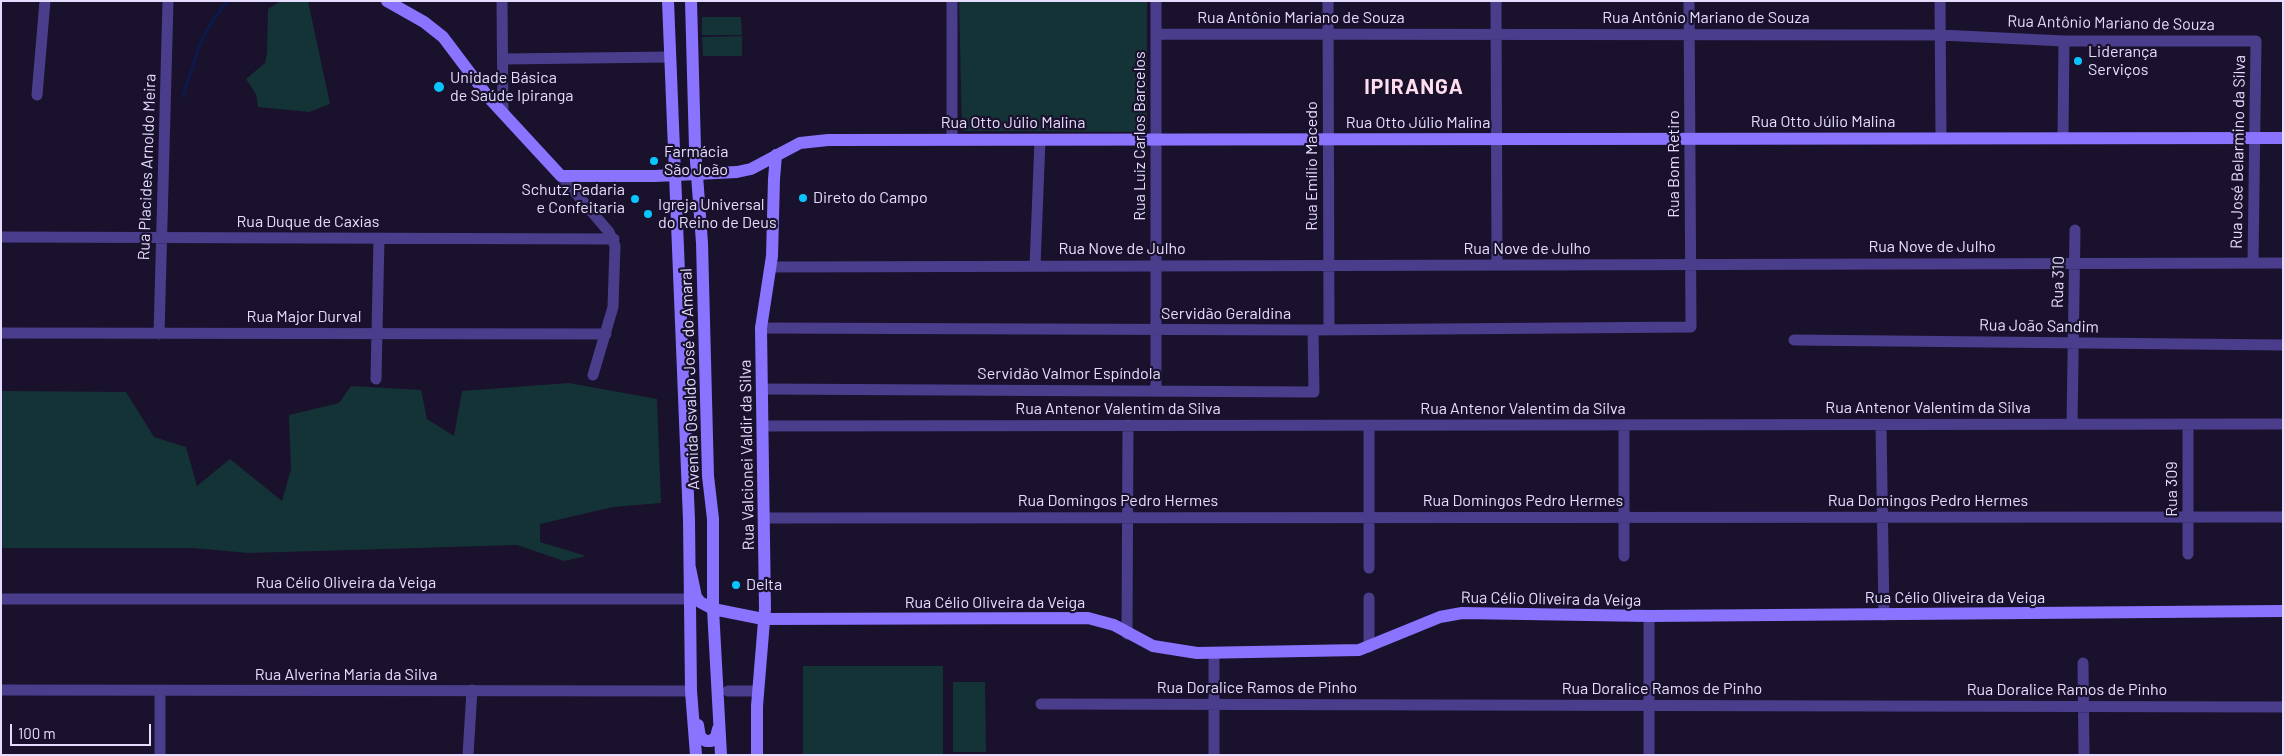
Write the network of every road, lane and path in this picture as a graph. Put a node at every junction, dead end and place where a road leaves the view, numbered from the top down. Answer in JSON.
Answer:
{"nodes":[{"id":1,"x":44,"y":1,"type":"edge"},
{"id":2,"x":168,"y":1,"type":"edge"},
{"id":3,"x":387,"y":1,"type":"edge"},
{"id":4,"x":502,"y":1,"type":"edge"},
{"id":5,"x":668,"y":1,"type":"edge"},
{"id":6,"x":691,"y":1,"type":"edge"},
{"id":7,"x":952,"y":1,"type":"edge"},
{"id":8,"x":1156,"y":1,"type":"edge"},
{"id":9,"x":1328,"y":1,"type":"edge"},
{"id":10,"x":1496,"y":1,"type":"edge"},
{"id":11,"x":1689,"y":1,"type":"edge"},
{"id":12,"x":1940,"y":1,"type":"edge"},
{"id":13,"x":1156,"y":34,"type":"junction"},
{"id":14,"x":1328,"y":34,"type":"junction"},
{"id":15,"x":1496,"y":34,"type":"junction"},
{"id":16,"x":1690,"y":35,"type":"junction"},
{"id":17,"x":1940,"y":35,"type":"junction"},
{"id":18,"x":2064,"y":41,"type":"junction"},
{"id":19,"x":2256,"y":41,"type":"joint"},
{"id":20,"x":670,"y":57,"type":"junction"},
{"id":21,"x":503,"y":59,"type":"junction"},
{"id":22,"x":37,"y":95,"type":"dead end"},
{"id":23,"x":503,"y":113,"type":"junction"},
{"id":24,"x":2063,"y":137,"type":"junction"},
{"id":25,"x":1690,"y":138,"type":"junction"},
{"id":26,"x":1941,"y":138,"type":"junction"},
{"id":27,"x":2255,"y":138,"type":"junction"},
{"id":28,"x":2283,"y":138,"type":"edge"},
{"id":29,"x":1156,"y":139,"type":"junction"},
{"id":30,"x":1328,"y":139,"type":"junction"},
{"id":31,"x":1497,"y":139,"type":"junction"},
{"id":32,"x":952,"y":140,"type":"junction"},
{"id":33,"x":1040,"y":140,"type":"junction"},
{"id":34,"x":776,"y":155,"type":"junction"},
{"id":35,"x":675,"y":175,"type":"junction"},
{"id":36,"x":696,"y":175,"type":"junction"},
{"id":37,"x":561,"y":176,"type":"junction"},
{"id":38,"x":2075,"y":230,"type":"dead end"},
{"id":39,"x":1,"y":237,"type":"edge"},
{"id":40,"x":161,"y":237,"type":"junction"},
{"id":41,"x":379,"y":238,"type":"junction"},
{"id":42,"x":614,"y":239,"type":"junction"},
{"id":43,"x":2075,"y":263,"type":"junction"},
{"id":44,"x":2253,"y":263,"type":"junction"},
{"id":45,"x":2283,"y":263,"type":"edge"},
{"id":46,"x":1691,"y":264,"type":"junction"},
{"id":47,"x":1497,"y":265,"type":"junction"},
{"id":48,"x":1035,"y":266,"type":"junction"},
{"id":49,"x":1156,"y":266,"type":"junction"},
{"id":50,"x":1329,"y":266,"type":"junction"},
{"id":51,"x":771,"y":267,"type":"junction"},
{"id":52,"x":1691,"y":327,"type":"joint"},
{"id":53,"x":761,"y":328,"type":"junction"},
{"id":54,"x":1156,"y":330,"type":"junction"},
{"id":55,"x":1313,"y":330,"type":"junction"},
{"id":56,"x":1329,"y":330,"type":"junction"},
{"id":57,"x":1,"y":333,"type":"edge"},
{"id":58,"x":159,"y":334,"type":"junction"},
{"id":59,"x":377,"y":334,"type":"junction"},
{"id":60,"x":606,"y":334,"type":"junction"},
{"id":61,"x":1794,"y":340,"type":"dead end"},
{"id":62,"x":2074,"y":343,"type":"junction"},
{"id":63,"x":2283,"y":345,"type":"edge"},
{"id":64,"x":593,"y":375,"type":"dead end"},
{"id":65,"x":376,"y":379,"type":"dead end"},
{"id":66,"x":762,"y":389,"type":"junction"},
{"id":67,"x":1156,"y":390,"type":"junction"},
{"id":68,"x":1880,"y":424,"type":"junction"},
{"id":69,"x":2072,"y":424,"type":"junction"},
{"id":70,"x":2188,"y":424,"type":"junction"},
{"id":71,"x":2283,"y":424,"type":"edge"},
{"id":72,"x":1369,"y":425,"type":"junction"},
{"id":73,"x":1624,"y":425,"type":"junction"},
{"id":74,"x":763,"y":426,"type":"junction"},
{"id":75,"x":1128,"y":426,"type":"junction"},
{"id":76,"x":685,"y":430,"type":"junction"},
{"id":77,"x":708,"y":476,"type":"junction"},
{"id":78,"x":1624,"y":517,"type":"junction"},
{"id":79,"x":1881,"y":517,"type":"junction"},
{"id":80,"x":2188,"y":517,"type":"junction"},
{"id":81,"x":2283,"y":517,"type":"edge"},
{"id":82,"x":764,"y":518,"type":"junction"},
{"id":83,"x":1128,"y":518,"type":"junction"},
{"id":84,"x":1369,"y":518,"type":"junction"},
{"id":85,"x":2188,"y":554,"type":"dead end"},
{"id":86,"x":1624,"y":556,"type":"dead end"},
{"id":87,"x":690,"y":568,"type":"junction"},
{"id":88,"x":1369,"y":568,"type":"dead end"},
{"id":89,"x":1369,"y":598,"type":"dead end"},
{"id":90,"x":1,"y":599,"type":"edge"},
{"id":91,"x":690,"y":600,"type":"junction"},
{"id":92,"x":713,"y":609,"type":"junction"},
{"id":93,"x":2283,"y":611,"type":"edge"},
{"id":94,"x":1884,"y":615,"type":"junction"},
{"id":95,"x":1648,"y":616,"type":"junction"},
{"id":96,"x":763,"y":619,"type":"junction"},
{"id":97,"x":1128,"y":634,"type":"junction"},
{"id":98,"x":1369,"y":647,"type":"junction"},
{"id":99,"x":1214,"y":653,"type":"junction"},
{"id":100,"x":2083,"y":664,"type":"dead end"},
{"id":101,"x":1,"y":690,"type":"edge"},
{"id":102,"x":472,"y":690,"type":"junction"},
{"id":103,"x":160,"y":691,"type":"junction"},
{"id":104,"x":691,"y":691,"type":"junction"},
{"id":105,"x":728,"y":691,"type":"dead end"},
{"id":106,"x":758,"y":691,"type":"junction"},
{"id":107,"x":1041,"y":704,"type":"dead end"},
{"id":108,"x":1214,"y":704,"type":"junction"},
{"id":109,"x":1649,"y":705,"type":"junction"},
{"id":110,"x":2083,"y":706,"type":"junction"},
{"id":111,"x":2283,"y":707,"type":"edge"},
{"id":112,"x":718,"y":729,"type":"junction"},
{"id":113,"x":160,"y":755,"type":"edge"},
{"id":114,"x":468,"y":755,"type":"edge"},
{"id":115,"x":696,"y":755,"type":"edge"},
{"id":116,"x":721,"y":755,"type":"edge"},
{"id":117,"x":757,"y":755,"type":"edge"},
{"id":118,"x":1214,"y":755,"type":"edge"},
{"id":119,"x":1649,"y":755,"type":"edge"},
{"id":120,"x":2084,"y":755,"type":"edge"}],
"edges":[{"from":1,"to":22,"type":"street"},
{"from":2,"to":40,"type":"street","name":"Rua Placides Arnoldo Meira"},
{"from":3,"to":23,"type":"main road"},
{"from":4,"to":21,"type":"street"},
{"from":5,"to":20,"type":"main road","name":"Avenida Osvaldo José do Amaral"},
{"from":6,"to":36,"type":"main road","name":"Avenida Osvaldo José do Amaral"},
{"from":7,"to":32,"type":"street"},
{"from":8,"to":13,"type":"street","name":"Rua Luiz Carlos Barcelos"},
{"from":9,"to":14,"type":"street","name":"Rua Emílio Macedo"},
{"from":10,"to":15,"type":"street"},
{"from":11,"to":16,"type":"street","name":"Rua Bom Retiro"},
{"from":12,"to":17,"type":"street"},
{"from":13,"to":14,"type":"street","name":"Rua Antônio Mariano de Souza"},
{"from":13,"to":29,"type":"street","name":"Rua Luiz Carlos Barcelos"},
{"from":14,"to":15,"type":"street","name":"Rua Antônio Mariano de Souza"},
{"from":14,"to":30,"type":"street","name":"Rua Emílio Macedo"},
{"from":15,"to":16,"type":"street","name":"Rua Antônio Mariano de Souza"},
{"from":15,"to":31,"type":"street"},
{"from":16,"to":17,"type":"street","name":"Rua Antônio Mariano de Souza"},
{"from":16,"to":25,"type":"street","name":"Rua Bom Retiro"},
{"from":17,"to":18,"type":"street","name":"Rua Antônio Mariano de Souza"},
{"from":17,"to":26,"type":"street"},
{"from":18,"to":19,"type":"street","name":"Rua Antônio Mariano de Souza"},
{"from":18,"to":24,"type":"street"},
{"from":19,"to":27,"type":"street","name":"Rua José Belarmino da Silva"},
{"from":20,"to":21,"type":"street"},
{"from":20,"to":35,"type":"main road","name":"Avenida Osvaldo José do Amaral"},
{"from":21,"to":23,"type":"street"},
{"from":23,"to":37,"type":"main road"},
{"from":24,"to":26,"type":"main road","name":"Rua Otto Júlio Malina"},
{"from":24,"to":27,"type":"main road","name":"Rua Otto Júlio Malina"},
{"from":25,"to":26,"type":"main road","name":"Rua Otto Júlio Malina"},
{"from":25,"to":31,"type":"main road","name":"Rua Otto Júlio Malina"},
{"from":25,"to":46,"type":"street","name":"Rua Bom Retiro"},
{"from":27,"to":28,"type":"main road","name":"Rua Otto Júlio Malina"},
{"from":27,"to":44,"type":"street","name":"Rua José Belarmino da Silva"},
{"from":29,"to":30,"type":"main road","name":"Rua Otto Júlio Malina"},
{"from":29,"to":33,"type":"main road","name":"Rua Otto Júlio Malina"},
{"from":29,"to":49,"type":"street","name":"Rua Luiz Carlos Barcelos"},
{"from":30,"to":31,"type":"main road","name":"Rua Otto Júlio Malina"},
{"from":30,"to":50,"type":"street","name":"Rua Emílio Macedo"},
{"from":31,"to":47,"type":"street"},
{"from":32,"to":33,"type":"main road","name":"Rua Otto Júlio Malina"},
{"from":32,"to":34,"type":"main road","name":"Rua Otto Júlio Malina"},
{"from":33,"to":48,"type":"street"},
{"from":34,"to":36,"type":"main road","name":"Rua Otto Júlio Malina"},
{"from":34,"to":51,"type":"main road","name":"Rua Valcionei Valdir da Silva"},
{"from":35,"to":36,"type":"main road","name":"Rua Otto Júlio Malina"},
{"from":35,"to":37,"type":"main road","name":"Rua Otto Júlio Malina"},
{"from":35,"to":76,"type":"main road","name":"Avenida Osvaldo José do Amaral"},
{"from":36,"to":77,"type":"main road","name":"Avenida Osvaldo José do Amaral"},
{"from":37,"to":42,"type":"street"},
{"from":38,"to":43,"type":"street","name":"Rua 310"},
{"from":39,"to":40,"type":"street","name":"Rua Duque de Caxias"},
{"from":40,"to":41,"type":"street","name":"Rua Duque de Caxias"},
{"from":40,"to":58,"type":"street","name":"Rua Placides Arnoldo Meira"},
{"from":41,"to":42,"type":"street","name":"Rua Duque de Caxias"},
{"from":41,"to":59,"type":"street"},
{"from":42,"to":60,"type":"street"},
{"from":43,"to":44,"type":"street","name":"Rua Nove de Julho"},
{"from":43,"to":46,"type":"street","name":"Rua Nove de Julho"},
{"from":43,"to":62,"type":"street","name":"Rua 310"},
{"from":44,"to":45,"type":"street","name":"Rua Nove de Julho"},
{"from":46,"to":47,"type":"street","name":"Rua Nove de Julho"},
{"from":46,"to":52,"type":"street","name":"Rua Bom Retiro"},
{"from":47,"to":50,"type":"street","name":"Rua Nove de Julho"},
{"from":48,"to":49,"type":"street","name":"Rua Nove de Julho"},
{"from":48,"to":51,"type":"street","name":"Rua Nove de Julho"},
{"from":49,"to":50,"type":"street","name":"Rua Nove de Julho"},
{"from":49,"to":54,"type":"street","name":"Rua Luiz Carlos Barcelos"},
{"from":50,"to":56,"type":"street","name":"Rua Emílio Macedo"},
{"from":51,"to":53,"type":"main road","name":"Rua Valcionei Valdir da Silva"},
{"from":52,"to":56,"type":"street","name":"Servidão Geraldina"},
{"from":53,"to":54,"type":"street","name":"Servidão Geraldina"},
{"from":53,"to":66,"type":"main road","name":"Rua Valcionei Valdir da Silva"},
{"from":54,"to":55,"type":"street","name":"Servidão Geraldina"},
{"from":54,"to":67,"type":"street","name":"Rua Luiz Carlos Barcelos"},
{"from":55,"to":56,"type":"street","name":"Servidão Geraldina"},
{"from":55,"to":67,"type":"street","name":"Servidão Valmor Espíndola"},
{"from":57,"to":58,"type":"street","name":"Rua Major Durval"},
{"from":58,"to":59,"type":"street","name":"Rua Major Durval"},
{"from":59,"to":60,"type":"street","name":"Rua Major Durval"},
{"from":59,"to":65,"type":"street"},
{"from":60,"to":64,"type":"street"},
{"from":61,"to":62,"type":"street","name":"Rua João Sandim"},
{"from":62,"to":63,"type":"street","name":"Rua João Sandim"},
{"from":62,"to":69,"type":"street","name":"Rua 310"},
{"from":66,"to":67,"type":"street","name":"Servidão Valmor Espíndola"},
{"from":66,"to":74,"type":"main road","name":"Rua Valcionei Valdir da Silva"},
{"from":68,"to":69,"type":"street","name":"Rua Antenor Valentim da Silva"},
{"from":68,"to":73,"type":"street","name":"Rua Antenor Valentim da Silva"},
{"from":68,"to":79,"type":"street"},
{"from":69,"to":70,"type":"street","name":"Rua Antenor Valentim da Silva"},
{"from":70,"to":71,"type":"street","name":"Rua Antenor Valentim da Silva"},
{"from":70,"to":80,"type":"street","name":"Rua 309"},
{"from":72,"to":73,"type":"street","name":"Rua Antenor Valentim da Silva"},
{"from":72,"to":75,"type":"street","name":"Rua Antenor Valentim da Silva"},
{"from":72,"to":84,"type":"street"},
{"from":73,"to":78,"type":"street"},
{"from":74,"to":75,"type":"street","name":"Rua Antenor Valentim da Silva"},
{"from":74,"to":82,"type":"main road","name":"Rua Valcionei Valdir da Silva"},
{"from":75,"to":83,"type":"street"},
{"from":76,"to":77,"type":"main road"},
{"from":76,"to":87,"type":"main road","name":"Avenida Osvaldo José do Amaral"},
{"from":77,"to":92,"type":"main road","name":"Avenida Osvaldo José do Amaral"},
{"from":78,"to":79,"type":"street","name":"Rua Domingos Pedro Hermes"},
{"from":78,"to":84,"type":"street","name":"Rua Domingos Pedro Hermes"},
{"from":78,"to":86,"type":"street"},
{"from":79,"to":80,"type":"street","name":"Rua Domingos Pedro Hermes"},
{"from":79,"to":94,"type":"street"},
{"from":80,"to":81,"type":"street","name":"Rua Domingos Pedro Hermes"},
{"from":80,"to":85,"type":"street","name":"Rua 309"},
{"from":82,"to":83,"type":"street","name":"Rua Domingos Pedro Hermes"},
{"from":82,"to":96,"type":"main road","name":"Rua Valcionei Valdir da Silva"},
{"from":83,"to":84,"type":"street","name":"Rua Domingos Pedro Hermes"},
{"from":83,"to":97,"type":"street"},
{"from":84,"to":88,"type":"street"},
{"from":87,"to":91,"type":"main road","name":"Avenida Osvaldo José do Amaral"},
{"from":87,"to":92,"type":"main road"},
{"from":89,"to":98,"type":"street"},
{"from":90,"to":91,"type":"street","name":"Rua Célio Oliveira da Veiga"},
{"from":91,"to":104,"type":"main road","name":"Avenida Osvaldo José do Amaral"},
{"from":92,"to":96,"type":"main road","name":"Rua Célio Oliveira da Veiga"},
{"from":92,"to":112,"type":"main road","name":"Avenida Osvaldo José do Amaral"},
{"from":93,"to":94,"type":"main road","name":"Rua Célio Oliveira da Veiga"},
{"from":94,"to":95,"type":"main road","name":"Rua Célio Oliveira da Veiga"},
{"from":95,"to":98,"type":"main road","name":"Rua Célio Oliveira da Veiga"},
{"from":95,"to":109,"type":"street"},
{"from":96,"to":97,"type":"main road","name":"Rua Célio Oliveira da Veiga"},
{"from":96,"to":106,"type":"main road","name":"Rua Valcionei Valdir da Silva"},
{"from":97,"to":99,"type":"main road","name":"Rua Célio Oliveira da Veiga"},
{"from":98,"to":99,"type":"main road","name":"Rua Célio Oliveira da Veiga"},
{"from":99,"to":108,"type":"street"},
{"from":100,"to":110,"type":"street"},
{"from":101,"to":103,"type":"street","name":"Rua Alverina Maria da Silva"},
{"from":102,"to":103,"type":"street","name":"Rua Alverina Maria da Silva"},
{"from":102,"to":104,"type":"street","name":"Rua Alverina Maria da Silva"},
{"from":102,"to":114,"type":"street"},
{"from":103,"to":113,"type":"street"},
{"from":104,"to":112,"type":"main road"},
{"from":104,"to":115,"type":"main road","name":"Avenida Osvaldo José do Amaral"},
{"from":105,"to":106,"type":"street"},
{"from":106,"to":117,"type":"main road","name":"Rua Valcionei Valdir da Silva"},
{"from":107,"to":108,"type":"street","name":"Rua Doralice Ramos de Pinho"},
{"from":108,"to":109,"type":"street","name":"Rua Doralice Ramos de Pinho"},
{"from":108,"to":118,"type":"street"},
{"from":109,"to":110,"type":"street","name":"Rua Doralice Ramos de Pinho"},
{"from":109,"to":119,"type":"street"},
{"from":110,"to":111,"type":"street","name":"Rua Doralice Ramos de Pinho"},
{"from":110,"to":120,"type":"street"},
{"from":112,"to":116,"type":"main road","name":"Avenida Osvaldo José do Amaral"}]}
